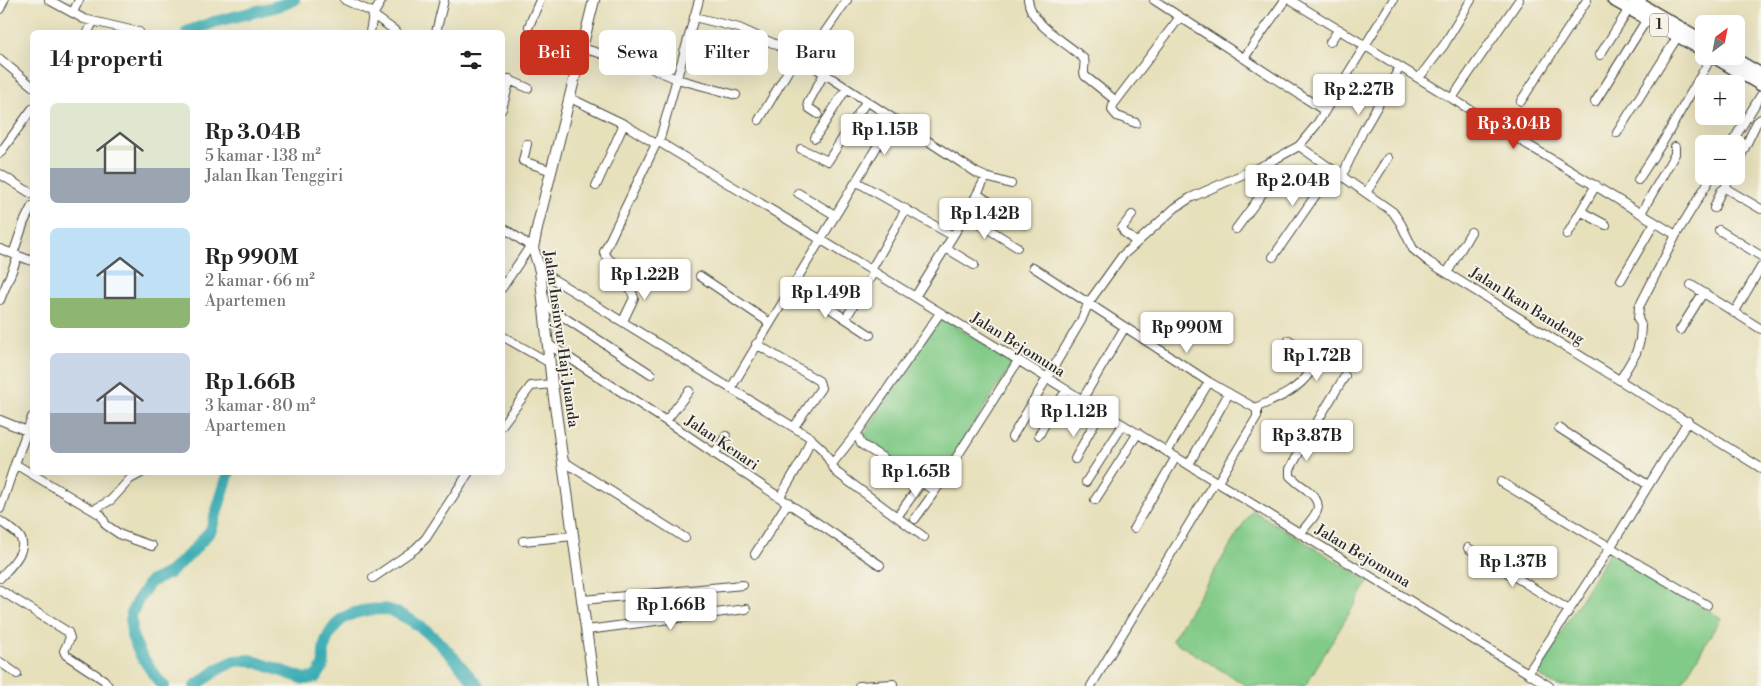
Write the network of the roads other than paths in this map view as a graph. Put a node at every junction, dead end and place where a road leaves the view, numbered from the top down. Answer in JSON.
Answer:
{"nodes":[{"id":1,"x":4,"y":0,"type":"edge"},
{"id":2,"x":49,"y":0,"type":"edge"},
{"id":3,"x":79,"y":0,"type":"edge"},
{"id":4,"x":345,"y":0,"type":"edge"},
{"id":5,"x":382,"y":0,"type":"edge"},
{"id":6,"x":444,"y":0,"type":"edge"},
{"id":7,"x":540,"y":0,"type":"edge"},
{"id":8,"x":594,"y":0,"type":"edge"},
{"id":9,"x":699,"y":0,"type":"edge"},
{"id":10,"x":837,"y":0,"type":"edge"},
{"id":11,"x":1028,"y":0,"type":"edge"},
{"id":12,"x":1154,"y":0,"type":"edge"},
{"id":13,"x":1285,"y":0,"type":"edge"},
{"id":14,"x":1291,"y":0,"type":"edge"},
{"id":15,"x":1393,"y":0,"type":"edge"},
{"id":16,"x":1471,"y":0,"type":"edge"},
{"id":17,"x":1519,"y":0,"type":"edge"},
{"id":18,"x":1587,"y":0,"type":"edge"},
{"id":19,"x":1613,"y":0,"type":"edge"},
{"id":20,"x":846,"y":1,"type":"edge"},
{"id":21,"x":1631,"y":4,"type":"edge"},
{"id":22,"x":0,"y":9,"type":"edge"},
{"id":23,"x":72,"y":12,"type":"junction"},
{"id":24,"x":374,"y":14,"type":"junction"},
{"id":25,"x":694,"y":17,"type":"junction"},
{"id":26,"x":1180,"y":17,"type":"junction"},
{"id":27,"x":1647,"y":19,"type":"junction"},
{"id":28,"x":93,"y":22,"type":"junction"},
{"id":29,"x":529,"y":26,"type":"dead end"},
{"id":30,"x":1339,"y":29,"type":"junction"},
{"id":31,"x":89,"y":30,"type":"edge"},
{"id":32,"x":130,"y":30,"type":"edge"},
{"id":33,"x":370,"y":30,"type":"edge"},
{"id":34,"x":394,"y":30,"type":"edge"},
{"id":35,"x":436,"y":30,"type":"edge"},
{"id":36,"x":586,"y":30,"type":"edge"},
{"id":37,"x":826,"y":30,"type":"edge"},
{"id":38,"x":1678,"y":36,"type":"junction"},
{"id":39,"x":1695,"y":36,"type":"edge"},
{"id":40,"x":1330,"y":42,"type":"dead end"},
{"id":41,"x":1365,"y":46,"type":"junction"},
{"id":42,"x":1695,"y":46,"type":"edge"},
{"id":43,"x":778,"y":47,"type":"edge"},
{"id":44,"x":684,"y":51,"type":"joint"},
{"id":45,"x":1600,"y":55,"type":"dead end"},
{"id":46,"x":1244,"y":58,"type":"junction"},
{"id":47,"x":0,"y":60,"type":"edge"},
{"id":48,"x":1707,"y":65,"type":"edge"},
{"id":49,"x":1727,"y":65,"type":"edge"},
{"id":50,"x":1745,"y":65,"type":"edge"},
{"id":51,"x":1400,"y":67,"type":"junction"},
{"id":52,"x":1761,"y":74,"type":"edge"},
{"id":53,"x":576,"y":75,"type":"edge"},
{"id":54,"x":667,"y":75,"type":"edge"},
{"id":55,"x":786,"y":75,"type":"edge"},
{"id":56,"x":823,"y":75,"type":"edge"},
{"id":57,"x":825,"y":75,"type":"edge"},
{"id":58,"x":506,"y":78,"type":"edge"},
{"id":59,"x":1419,"y":78,"type":"junction"},
{"id":60,"x":677,"y":79,"type":"junction"},
{"id":61,"x":30,"y":84,"type":"edge"},
{"id":62,"x":1761,"y":85,"type":"edge"},
{"id":63,"x":528,"y":88,"type":"dead end"},
{"id":64,"x":846,"y":89,"type":"junction"},
{"id":65,"x":736,"y":95,"type":"dead end"},
{"id":66,"x":1761,"y":95,"type":"edge"},
{"id":67,"x":570,"y":98,"type":"junction"},
{"id":68,"x":1452,"y":98,"type":"junction"},
{"id":69,"x":1115,"y":100,"type":"junction"},
{"id":70,"x":1521,"y":101,"type":"dead end"},
{"id":71,"x":866,"y":102,"type":"junction"},
{"id":72,"x":1595,"y":102,"type":"dead end"},
{"id":73,"x":1325,"y":111,"type":"junction"},
{"id":74,"x":30,"y":112,"type":"edge"},
{"id":75,"x":818,"y":114,"type":"dead end"},
{"id":76,"x":1761,"y":119,"type":"edge"},
{"id":77,"x":759,"y":120,"type":"dead end"},
{"id":78,"x":893,"y":120,"type":"junction"},
{"id":79,"x":624,"y":124,"type":"junction"},
{"id":80,"x":1136,"y":124,"type":"dead end"},
{"id":81,"x":1616,"y":133,"type":"dead end"},
{"id":82,"x":1737,"y":135,"type":"edge"},
{"id":83,"x":815,"y":138,"type":"dead end"},
{"id":84,"x":657,"y":143,"type":"junction"},
{"id":85,"x":526,"y":144,"type":"dead end"},
{"id":86,"x":1299,"y":146,"type":"junction"},
{"id":87,"x":1675,"y":147,"type":"dead end"},
{"id":88,"x":1745,"y":147,"type":"edge"},
{"id":89,"x":801,"y":149,"type":"dead end"},
{"id":90,"x":0,"y":153,"type":"edge"},
{"id":91,"x":1388,"y":158,"type":"dead end"},
{"id":92,"x":1266,"y":164,"type":"junction"},
{"id":93,"x":1333,"y":170,"type":"junction"},
{"id":94,"x":552,"y":171,"type":"junction"},
{"id":95,"x":0,"y":174,"type":"edge"},
{"id":96,"x":1342,"y":176,"type":"junction"},
{"id":97,"x":986,"y":177,"type":"junction"},
{"id":98,"x":1638,"y":180,"type":"dead end"},
{"id":99,"x":856,"y":182,"type":"junction"},
{"id":100,"x":1011,"y":184,"type":"dead end"},
{"id":101,"x":1596,"y":185,"type":"junction"},
{"id":102,"x":1707,"y":185,"type":"edge"},
{"id":103,"x":1726,"y":185,"type":"edge"},
{"id":104,"x":596,"y":186,"type":"dead end"},
{"id":105,"x":1725,"y":188,"type":"junction"},
{"id":106,"x":30,"y":193,"type":"edge"},
{"id":107,"x":798,"y":193,"type":"dead end"},
{"id":108,"x":1366,"y":193,"type":"junction"},
{"id":109,"x":977,"y":194,"type":"junction"},
{"id":110,"x":1714,"y":208,"type":"dead end"},
{"id":111,"x":906,"y":209,"type":"junction"},
{"id":112,"x":30,"y":210,"type":"edge"},
{"id":113,"x":1761,"y":210,"type":"edge"},
{"id":114,"x":1582,"y":212,"type":"junction"},
{"id":115,"x":1641,"y":213,"type":"junction"},
{"id":116,"x":835,"y":215,"type":"junction"},
{"id":117,"x":966,"y":215,"type":"junction"},
{"id":118,"x":1132,"y":215,"type":"dead end"},
{"id":119,"x":1655,"y":222,"type":"junction"},
{"id":120,"x":1024,"y":224,"type":"dead end"},
{"id":121,"x":1606,"y":225,"type":"dead end"},
{"id":122,"x":505,"y":229,"type":"edge"},
{"id":123,"x":1236,"y":229,"type":"dead end"},
{"id":124,"x":1719,"y":230,"type":"dead end"},
{"id":125,"x":1470,"y":232,"type":"dead end"},
{"id":126,"x":1567,"y":235,"type":"dead end"},
{"id":127,"x":1676,"y":235,"type":"junction"},
{"id":128,"x":953,"y":236,"type":"junction"},
{"id":129,"x":820,"y":240,"type":"junction"},
{"id":130,"x":1136,"y":242,"type":"junction"},
{"id":131,"x":532,"y":247,"type":"junction"},
{"id":132,"x":1017,"y":247,"type":"dead end"},
{"id":133,"x":946,"y":248,"type":"junction"},
{"id":134,"x":0,"y":249,"type":"edge"},
{"id":135,"x":16,"y":255,"type":"junction"},
{"id":136,"x":1761,"y":256,"type":"edge"},
{"id":137,"x":1273,"y":257,"type":"dead end"},
{"id":138,"x":30,"y":260,"type":"edge"},
{"id":139,"x":974,"y":265,"type":"dead end"},
{"id":140,"x":1034,"y":267,"type":"dead end"},
{"id":141,"x":1761,"y":267,"type":"edge"},
{"id":142,"x":630,"y":268,"type":"dead end"},
{"id":143,"x":540,"y":271,"type":"junction"},
{"id":144,"x":873,"y":271,"type":"junction"},
{"id":145,"x":1447,"y":273,"type":"junction"},
{"id":146,"x":700,"y":276,"type":"dead end"},
{"id":147,"x":1758,"y":278,"type":"edge"},
{"id":148,"x":1621,"y":280,"type":"dead end"},
{"id":149,"x":505,"y":284,"type":"edge"},
{"id":150,"x":793,"y":284,"type":"junction"},
{"id":151,"x":1691,"y":285,"type":"dead end"},
{"id":152,"x":626,"y":286,"type":"dead end"},
{"id":153,"x":1703,"y":293,"type":"junction"},
{"id":154,"x":915,"y":297,"type":"junction"},
{"id":155,"x":0,"y":300,"type":"edge"},
{"id":156,"x":1089,"y":302,"type":"junction"},
{"id":157,"x":545,"y":305,"type":"junction"},
{"id":158,"x":940,"y":312,"type":"junction"},
{"id":159,"x":1734,"y":313,"type":"junction"},
{"id":160,"x":846,"y":318,"type":"junction"},
{"id":161,"x":623,"y":321,"type":"junction"},
{"id":162,"x":770,"y":323,"type":"junction"},
{"id":163,"x":1126,"y":326,"type":"junction"},
{"id":164,"x":1761,"y":329,"type":"edge"},
{"id":165,"x":1680,"y":330,"type":"dead end"},
{"id":166,"x":870,"y":335,"type":"dead end"},
{"id":167,"x":505,"y":338,"type":"edge"},
{"id":168,"x":1289,"y":340,"type":"dead end"},
{"id":169,"x":548,"y":344,"type":"junction"},
{"id":170,"x":756,"y":344,"type":"junction"},
{"id":171,"x":1018,"y":361,"type":"junction"},
{"id":172,"x":550,"y":363,"type":"junction"},
{"id":173,"x":651,"y":374,"type":"dead end"},
{"id":174,"x":1345,"y":376,"type":"dead end"},
{"id":175,"x":1047,"y":378,"type":"junction"},
{"id":176,"x":1620,"y":380,"type":"junction"},
{"id":177,"x":1209,"y":382,"type":"junction"},
{"id":178,"x":552,"y":384,"type":"junction"},
{"id":179,"x":731,"y":388,"type":"junction"},
{"id":180,"x":689,"y":391,"type":"dead end"},
{"id":181,"x":1066,"y":391,"type":"junction"},
{"id":182,"x":1229,"y":393,"type":"junction"},
{"id":183,"x":1082,"y":400,"type":"junction"},
{"id":184,"x":1255,"y":408,"type":"junction"},
{"id":185,"x":1101,"y":412,"type":"junction"},
{"id":186,"x":0,"y":420,"type":"edge"},
{"id":187,"x":505,"y":421,"type":"edge"},
{"id":188,"x":666,"y":421,"type":"junction"},
{"id":189,"x":1688,"y":421,"type":"junction"},
{"id":190,"x":30,"y":422,"type":"edge"},
{"id":191,"x":1123,"y":425,"type":"junction"},
{"id":192,"x":794,"y":427,"type":"junction"},
{"id":193,"x":1559,"y":428,"type":"dead end"},
{"id":194,"x":27,"y":431,"type":"junction"},
{"id":195,"x":1138,"y":433,"type":"junction"},
{"id":196,"x":856,"y":434,"type":"junction"},
{"id":197,"x":1039,"y":435,"type":"dead end"},
{"id":198,"x":726,"y":436,"type":"dead end"},
{"id":199,"x":1012,"y":437,"type":"dead end"},
{"id":200,"x":811,"y":438,"type":"junction"},
{"id":201,"x":1167,"y":452,"type":"junction"},
{"id":202,"x":714,"y":454,"type":"junction"},
{"id":203,"x":1176,"y":457,"type":"junction"},
{"id":204,"x":1075,"y":459,"type":"dead end"},
{"id":205,"x":563,"y":461,"type":"junction"},
{"id":206,"x":15,"y":464,"type":"junction"},
{"id":207,"x":832,"y":464,"type":"junction"},
{"id":208,"x":1189,"y":464,"type":"junction"},
{"id":209,"x":1761,"y":468,"type":"edge"},
{"id":210,"x":30,"y":473,"type":"edge"},
{"id":211,"x":34,"y":475,"type":"edge"},
{"id":212,"x":137,"y":475,"type":"edge"},
{"id":213,"x":467,"y":475,"type":"edge"},
{"id":214,"x":922,"y":482,"type":"junction"},
{"id":215,"x":1086,"y":482,"type":"dead end"},
{"id":216,"x":1217,"y":482,"type":"junction"},
{"id":217,"x":1501,"y":482,"type":"dead end"},
{"id":218,"x":1648,"y":485,"type":"junction"},
{"id":219,"x":935,"y":491,"type":"junction"},
{"id":220,"x":780,"y":497,"type":"junction"},
{"id":221,"x":1095,"y":500,"type":"dead end"},
{"id":222,"x":788,"y":502,"type":"junction"},
{"id":223,"x":0,"y":509,"type":"edge"},
{"id":224,"x":93,"y":510,"type":"junction"},
{"id":225,"x":897,"y":517,"type":"junction"},
{"id":226,"x":915,"y":519,"type":"dead end"},
{"id":227,"x":0,"y":522,"type":"edge"},
{"id":228,"x":1134,"y":528,"type":"dead end"},
{"id":229,"x":1300,"y":534,"type":"junction"},
{"id":230,"x":573,"y":536,"type":"junction"},
{"id":231,"x":924,"y":536,"type":"dead end"},
{"id":232,"x":686,"y":538,"type":"dead end"},
{"id":233,"x":523,"y":541,"type":"dead end"},
{"id":234,"x":152,"y":546,"type":"dead end"},
{"id":235,"x":1468,"y":548,"type":"dead end"},
{"id":236,"x":1610,"y":548,"type":"junction"},
{"id":237,"x":755,"y":554,"type":"dead end"},
{"id":238,"x":880,"y":565,"type":"dead end"},
{"id":239,"x":0,"y":578,"type":"edge"},
{"id":240,"x":373,"y":578,"type":"dead end"},
{"id":241,"x":743,"y":584,"type":"dead end"},
{"id":242,"x":0,"y":590,"type":"edge"},
{"id":243,"x":582,"y":600,"type":"junction"},
{"id":244,"x":1707,"y":605,"type":"dead end"},
{"id":245,"x":746,"y":609,"type":"dead end"},
{"id":246,"x":1569,"y":610,"type":"junction"},
{"id":247,"x":587,"y":630,"type":"junction"},
{"id":248,"x":0,"y":662,"type":"edge"},
{"id":249,"x":1528,"y":673,"type":"junction"},
{"id":250,"x":17,"y":674,"type":"dead end"},
{"id":251,"x":893,"y":684,"type":"dead end"},
{"id":252,"x":108,"y":686,"type":"edge"},
{"id":253,"x":594,"y":686,"type":"edge"},
{"id":254,"x":859,"y":686,"type":"edge"},
{"id":255,"x":1091,"y":686,"type":"edge"},
{"id":256,"x":1549,"y":686,"type":"edge"}],
"edges":[{"from":1,"to":22,"type":"street"},
{"from":2,"to":23,"type":"street"},
{"from":3,"to":23,"type":"street"},
{"from":4,"to":24,"type":"street"},
{"from":5,"to":24,"type":"street"},
{"from":6,"to":35,"type":"street"},
{"from":7,"to":29,"type":"street"},
{"from":8,"to":36,"type":"street","name":"Jalan Insinyur Haji Juanda"},
{"from":9,"to":25,"type":"street"},
{"from":10,"to":20,"type":"street"},
{"from":11,"to":69,"type":"street"},
{"from":12,"to":26,"type":"street"},
{"from":13,"to":46,"type":"street"},
{"from":14,"to":30,"type":"street"},
{"from":15,"to":41,"type":"street"},
{"from":16,"to":59,"type":"street"},
{"from":17,"to":68,"type":"street"},
{"from":18,"to":70,"type":"street"},
{"from":19,"to":21,"type":"main road","number":"1"},
{"from":20,"to":37,"type":"street"},
{"from":21,"to":27,"type":"main road","number":"1"},
{"from":21,"to":39,"type":"main road","number":"1"},
{"from":21,"to":45,"type":"street"},
{"from":23,"to":28,"type":"street"},
{"from":24,"to":33,"type":"street"},
{"from":24,"to":34,"type":"street"},
{"from":25,"to":43,"type":"street"},
{"from":25,"to":44,"type":"street"},
{"from":26,"to":46,"type":"street"},
{"from":26,"to":69,"type":"street"},
{"from":27,"to":38,"type":"main road","number":"1"},
{"from":27,"to":72,"type":"street"},
{"from":28,"to":31,"type":"street"},
{"from":28,"to":32,"type":"street"},
{"from":30,"to":40,"type":"street"},
{"from":30,"to":41,"type":"street"},
{"from":38,"to":42,"type":"main road","number":"1"},
{"from":38,"to":81,"type":"street"},
{"from":41,"to":51,"type":"street"},
{"from":41,"to":73,"type":"street"},
{"from":44,"to":60,"type":"street"},
{"from":46,"to":73,"type":"street"},
{"from":47,"to":61,"type":"street"},
{"from":48,"to":98,"type":"street"},
{"from":49,"to":62,"type":"main road"},
{"from":50,"to":52,"type":"main road"},
{"from":51,"to":59,"type":"street"},
{"from":51,"to":96,"type":"street"},
{"from":53,"to":67,"type":"street","name":"Jalan Insinyur Haji Juanda"},
{"from":54,"to":60,"type":"street"},
{"from":55,"to":77,"type":"street"},
{"from":56,"to":75,"type":"street"},
{"from":57,"to":64,"type":"street"},
{"from":58,"to":63,"type":"street"},
{"from":59,"to":68,"type":"street"},
{"from":60,"to":65,"type":"street"},
{"from":60,"to":84,"type":"street"},
{"from":64,"to":71,"type":"street"},
{"from":64,"to":83,"type":"street"},
{"from":66,"to":82,"type":"street"},
{"from":67,"to":79,"type":"street","name":"Jalan Bejomuna"},
{"from":67,"to":94,"type":"street","name":"Jalan Insinyur Haji Juanda"},
{"from":68,"to":101,"type":"street"},
{"from":69,"to":80,"type":"street"},
{"from":71,"to":78,"type":"street"},
{"from":71,"to":89,"type":"street"},
{"from":73,"to":86,"type":"street"},
{"from":74,"to":90,"type":"street"},
{"from":76,"to":88,"type":"street"},
{"from":78,"to":97,"type":"street"},
{"from":78,"to":99,"type":"street"},
{"from":79,"to":84,"type":"street","name":"Jalan Bejomuna"},
{"from":79,"to":104,"type":"street"},
{"from":84,"to":129,"type":"street","name":"Jalan Bejomuna"},
{"from":84,"to":142,"type":"street"},
{"from":85,"to":94,"type":"street"},
{"from":86,"to":92,"type":"street"},
{"from":86,"to":93,"type":"street","name":"Jalan Ikan Bandeng"},
{"from":87,"to":115,"type":"street"},
{"from":91,"to":108,"type":"street"},
{"from":92,"to":123,"type":"street"},
{"from":92,"to":130,"type":"street"},
{"from":93,"to":96,"type":"street","name":"Jalan Ikan Bandeng"},
{"from":93,"to":137,"type":"street"},
{"from":94,"to":131,"type":"street","name":"Jalan Insinyur Haji Juanda"},
{"from":95,"to":106,"type":"street"},
{"from":96,"to":108,"type":"street","name":"Jalan Ikan Bandeng"},
{"from":97,"to":100,"type":"street"},
{"from":97,"to":109,"type":"street"},
{"from":99,"to":111,"type":"street"},
{"from":99,"to":116,"type":"street"},
{"from":101,"to":114,"type":"street"},
{"from":101,"to":115,"type":"street"},
{"from":102,"to":127,"type":"street"},
{"from":103,"to":105,"type":"street"},
{"from":105,"to":110,"type":"street"},
{"from":105,"to":113,"type":"street"},
{"from":107,"to":116,"type":"street"},
{"from":108,"to":145,"type":"street","name":"Jalan Ikan Bandeng"},
{"from":109,"to":117,"type":"street"},
{"from":109,"to":120,"type":"street"},
{"from":111,"to":128,"type":"street"},
{"from":111,"to":144,"type":"street"},
{"from":112,"to":135,"type":"street"},
{"from":114,"to":121,"type":"street"},
{"from":114,"to":126,"type":"street"},
{"from":115,"to":119,"type":"street"},
{"from":116,"to":129,"type":"street"},
{"from":117,"to":128,"type":"street"},
{"from":117,"to":132,"type":"street"},
{"from":118,"to":130,"type":"street"},
{"from":119,"to":127,"type":"street"},
{"from":119,"to":148,"type":"street"},
{"from":122,"to":131,"type":"street"},
{"from":124,"to":136,"type":"street"},
{"from":125,"to":145,"type":"street"},
{"from":127,"to":176,"type":"street"},
{"from":128,"to":133,"type":"street"},
{"from":129,"to":144,"type":"street","name":"Jalan Bejomuna"},
{"from":129,"to":150,"type":"street"},
{"from":130,"to":156,"type":"street"},
{"from":131,"to":143,"type":"street","name":"Jalan Insinyur Haji Juanda"},
{"from":131,"to":149,"type":"street"},
{"from":133,"to":139,"type":"street"},
{"from":133,"to":154,"type":"street"},
{"from":134,"to":135,"type":"street"},
{"from":135,"to":138,"type":"street"},
{"from":135,"to":155,"type":"street"},
{"from":140,"to":156,"type":"street"},
{"from":141,"to":147,"type":"street"},
{"from":143,"to":157,"type":"street","name":"Jalan Insinyur Haji Juanda"},
{"from":143,"to":161,"type":"street"},
{"from":144,"to":154,"type":"street","name":"Jalan Bejomuna"},
{"from":144,"to":160,"type":"street"},
{"from":145,"to":176,"type":"street","name":"Jalan Ikan Bandeng"},
{"from":146,"to":162,"type":"street"},
{"from":147,"to":159,"type":"street"},
{"from":150,"to":160,"type":"street"},
{"from":150,"to":162,"type":"street"},
{"from":151,"to":153,"type":"street"},
{"from":152,"to":161,"type":"street"},
{"from":153,"to":159,"type":"street"},
{"from":153,"to":165,"type":"street"},
{"from":154,"to":158,"type":"street","name":"Jalan Bejomuna"},
{"from":156,"to":163,"type":"street"},
{"from":156,"to":175,"type":"street"},
{"from":157,"to":169,"type":"street","name":"Jalan Insinyur Haji Juanda"},
{"from":157,"to":173,"type":"street"},
{"from":158,"to":171,"type":"street","name":"Jalan Bejomuna"},
{"from":158,"to":196,"type":"street"},
{"from":159,"to":164,"type":"street"},
{"from":160,"to":166,"type":"street"},
{"from":161,"to":179,"type":"street"},
{"from":162,"to":170,"type":"street"},
{"from":163,"to":177,"type":"street"},
{"from":163,"to":183,"type":"street"},
{"from":167,"to":172,"type":"street"},
{"from":168,"to":184,"type":"street"},
{"from":169,"to":172,"type":"street","name":"Jalan Insinyur Haji Juanda"},
{"from":169,"to":188,"type":"street","name":"Jalan Kenari"},
{"from":170,"to":179,"type":"street"},
{"from":170,"to":192,"type":"street"},
{"from":171,"to":175,"type":"street","name":"Jalan Bejomuna"},
{"from":171,"to":219,"type":"street"},
{"from":172,"to":178,"type":"street","name":"Jalan Insinyur Haji Juanda"},
{"from":174,"to":229,"type":"street"},
{"from":175,"to":181,"type":"street","name":"Jalan Bejomuna"},
{"from":175,"to":199,"type":"street"},
{"from":176,"to":189,"type":"street","name":"Jalan Ikan Bandeng"},
{"from":177,"to":182,"type":"street"},
{"from":177,"to":201,"type":"street"},
{"from":178,"to":187,"type":"street"},
{"from":178,"to":205,"type":"street","name":"Jalan Insinyur Haji Juanda"},
{"from":179,"to":192,"type":"street"},
{"from":180,"to":188,"type":"street"},
{"from":181,"to":183,"type":"street","name":"Jalan Bejomuna"},
{"from":181,"to":197,"type":"street"},
{"from":182,"to":184,"type":"street"},
{"from":182,"to":208,"type":"street"},
{"from":183,"to":185,"type":"street","name":"Jalan Bejomuna"},
{"from":184,"to":216,"type":"street"},
{"from":185,"to":191,"type":"street","name":"Jalan Bejomuna"},
{"from":185,"to":204,"type":"street"},
{"from":186,"to":194,"type":"street"},
{"from":188,"to":202,"type":"street","name":"Jalan Kenari"},
{"from":189,"to":209,"type":"street","name":"Jalan Ikan Bandeng"},
{"from":189,"to":218,"type":"street"},
{"from":190,"to":194,"type":"street"},
{"from":191,"to":195,"type":"street","name":"Jalan Bejomuna"},
{"from":191,"to":215,"type":"street"},
{"from":192,"to":200,"type":"street"},
{"from":193,"to":218,"type":"street"},
{"from":194,"to":206,"type":"street"},
{"from":195,"to":201,"type":"street","name":"Jalan Bejomuna"},
{"from":195,"to":221,"type":"street"},
{"from":196,"to":207,"type":"street"},
{"from":196,"to":214,"type":"street"},
{"from":198,"to":202,"type":"street"},
{"from":200,"to":207,"type":"street"},
{"from":200,"to":220,"type":"street"},
{"from":201,"to":203,"type":"street","name":"Jalan Bejomuna"},
{"from":202,"to":220,"type":"street","name":"Jalan Kenari"},
{"from":203,"to":208,"type":"street","name":"Jalan Bejomuna"},
{"from":203,"to":228,"type":"street"},
{"from":205,"to":230,"type":"street","name":"Jalan Insinyur Haji Juanda"},
{"from":205,"to":232,"type":"street"},
{"from":206,"to":210,"type":"street"},
{"from":206,"to":223,"type":"street"},
{"from":207,"to":225,"type":"street"},
{"from":208,"to":216,"type":"street","name":"Jalan Bejomuna"},
{"from":211,"to":224,"type":"street"},
{"from":212,"to":224,"type":"street"},
{"from":213,"to":240,"type":"street"},
{"from":214,"to":219,"type":"street"},
{"from":214,"to":225,"type":"street"},
{"from":216,"to":229,"type":"street","name":"Jalan Bejomuna"},
{"from":216,"to":255,"type":"street"},
{"from":217,"to":236,"type":"street"},
{"from":218,"to":236,"type":"street"},
{"from":219,"to":226,"type":"street"},
{"from":220,"to":222,"type":"street","name":"Jalan Kenari"},
{"from":222,"to":237,"type":"street"},
{"from":222,"to":238,"type":"street","name":"Jalan Kenari"},
{"from":224,"to":234,"type":"street"},
{"from":225,"to":231,"type":"street"},
{"from":227,"to":239,"type":"street"},
{"from":229,"to":249,"type":"street","name":"Jalan Bejomuna"},
{"from":230,"to":233,"type":"street"},
{"from":230,"to":243,"type":"street","name":"Jalan Insinyur Haji Juanda"},
{"from":235,"to":246,"type":"street"},
{"from":236,"to":244,"type":"street"},
{"from":236,"to":246,"type":"street"},
{"from":241,"to":243,"type":"street"},
{"from":242,"to":252,"type":"street"},
{"from":243,"to":247,"type":"street","name":"Jalan Insinyur Haji Juanda"},
{"from":245,"to":247,"type":"street"},
{"from":246,"to":249,"type":"street"},
{"from":247,"to":253,"type":"street","name":"Jalan Insinyur Haji Juanda"},
{"from":248,"to":250,"type":"street"},
{"from":249,"to":256,"type":"street","name":"Jalan Bejomuna"},
{"from":251,"to":254,"type":"street"}]}
